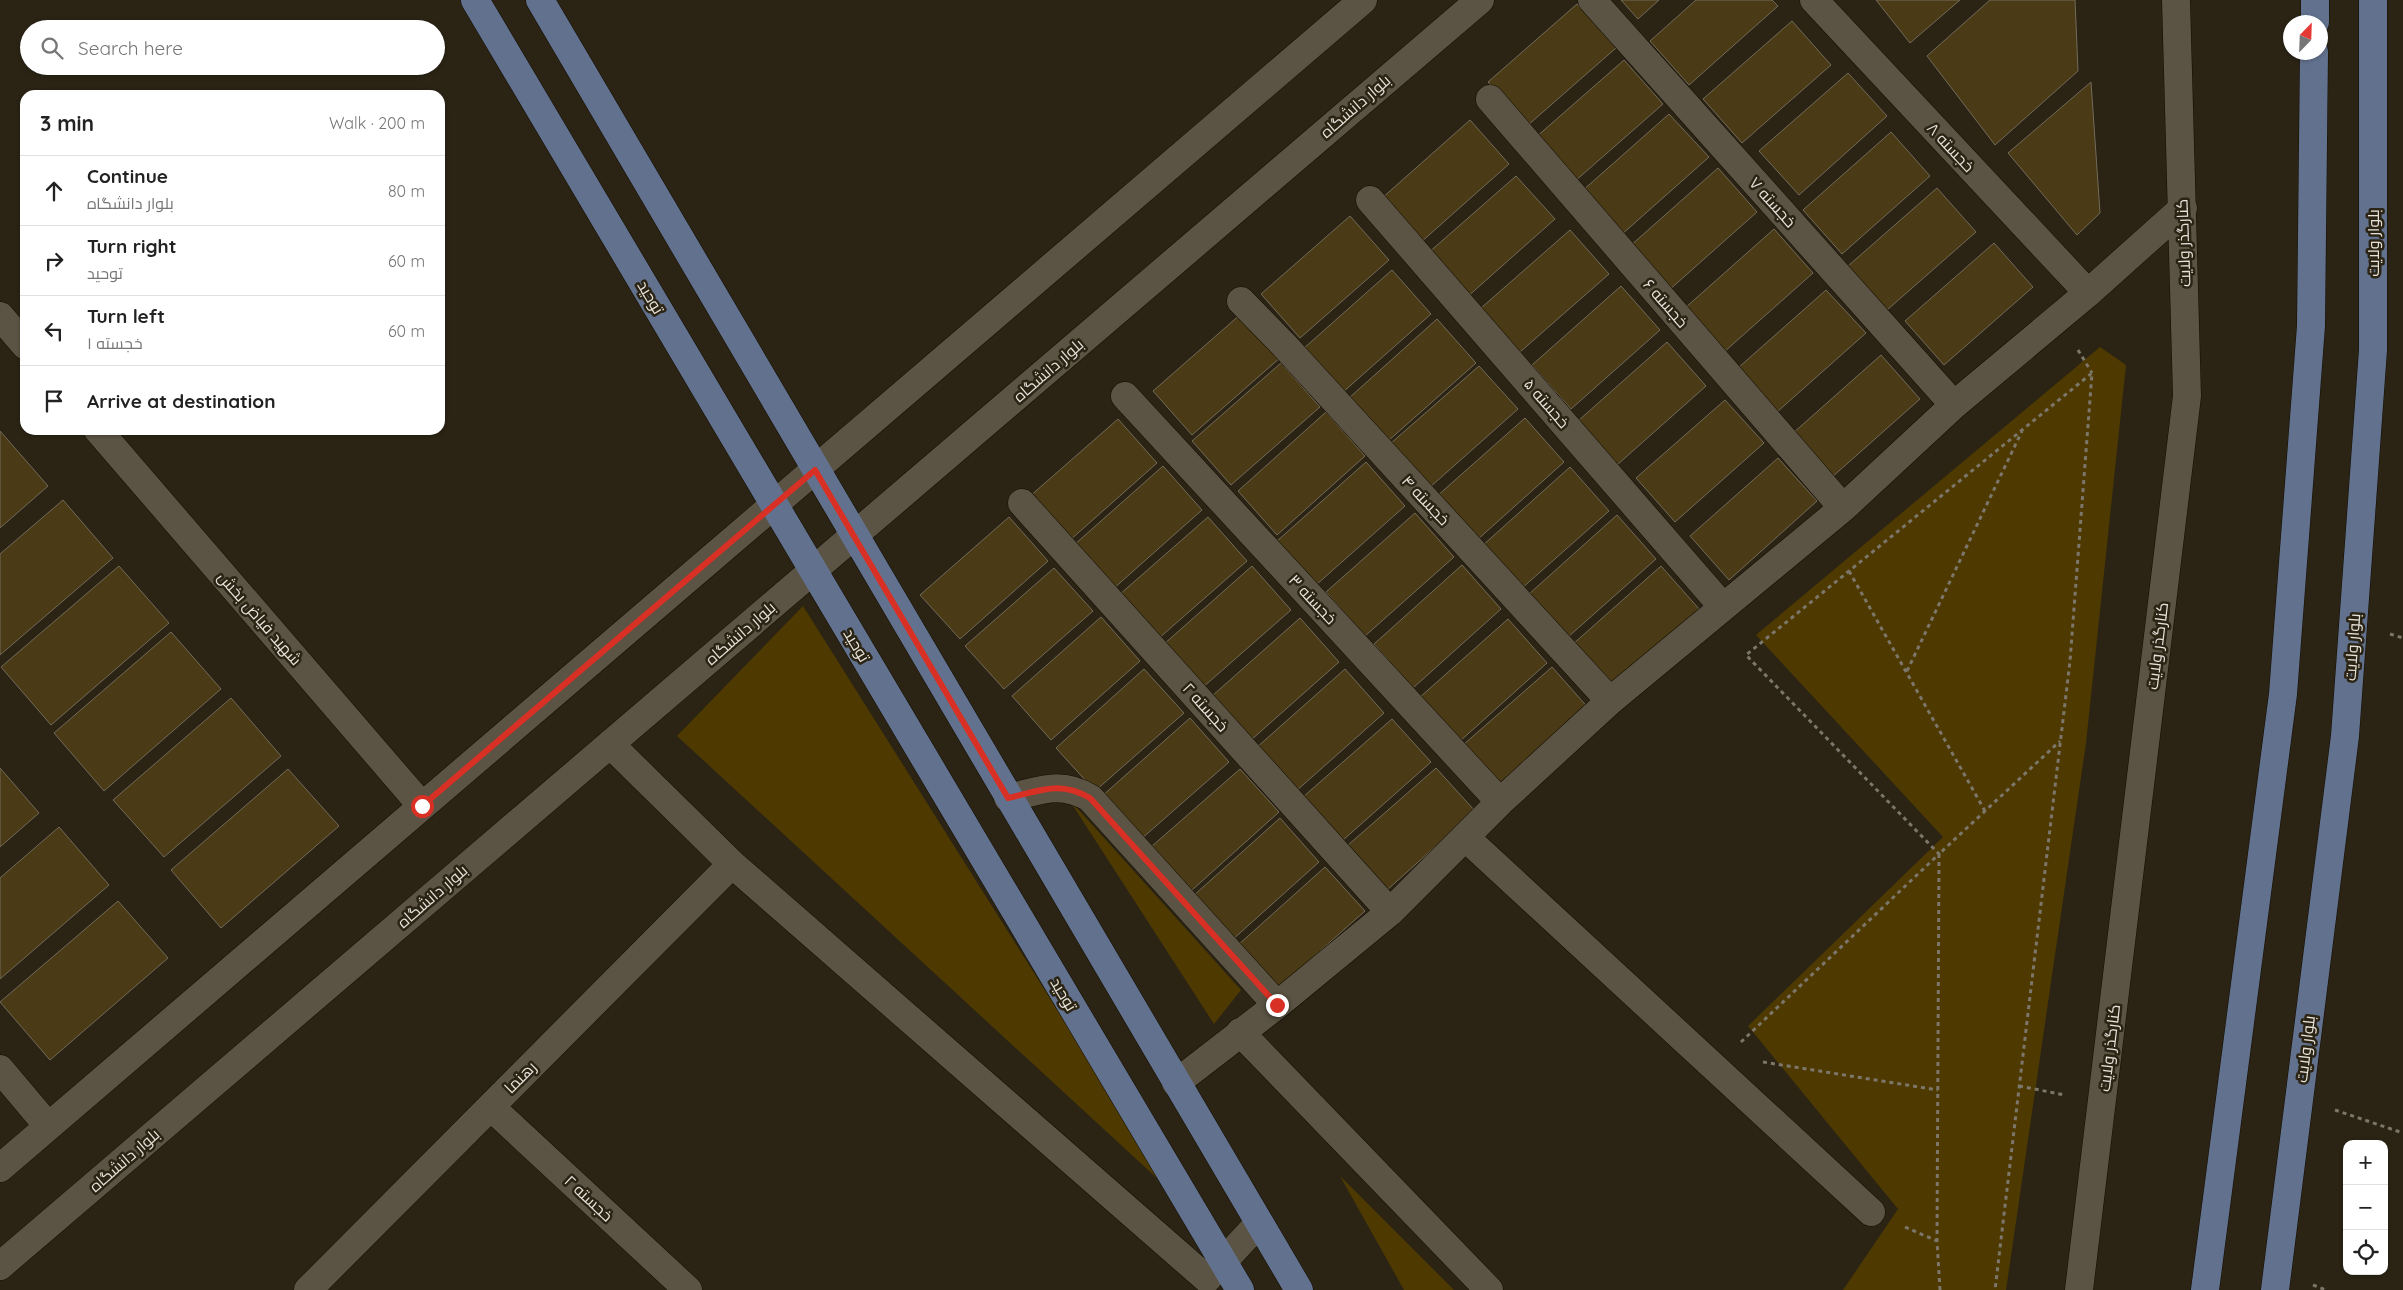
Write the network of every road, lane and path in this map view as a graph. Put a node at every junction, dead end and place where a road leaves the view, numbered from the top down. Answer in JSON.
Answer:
{"nodes":[{"id":1,"x":475,"y":0,"type":"edge"},
{"id":2,"x":540,"y":0,"type":"edge"},
{"id":3,"x":1363,"y":0,"type":"edge"},
{"id":4,"x":1480,"y":0,"type":"edge"},
{"id":5,"x":1592,"y":0,"type":"edge"},
{"id":6,"x":1814,"y":0,"type":"edge"},
{"id":7,"x":2176,"y":0,"type":"edge"},
{"id":8,"x":2315,"y":0,"type":"edge"},
{"id":9,"x":2373,"y":0,"type":"edge"},
{"id":10,"x":2314,"y":15,"type":"edge"},
{"id":11,"x":2314,"y":60,"type":"edge"},
{"id":12,"x":1490,"y":99,"type":"dead end"},
{"id":13,"x":1370,"y":200,"type":"dead end"},
{"id":14,"x":2183,"y":208,"type":"junction"},
{"id":15,"x":2088,"y":293,"type":"junction"},
{"id":16,"x":1241,"y":301,"type":"dead end"},
{"id":17,"x":0,"y":316,"type":"edge"},
{"id":18,"x":20,"y":339,"type":"edge"},
{"id":19,"x":1125,"y":396,"type":"dead end"},
{"id":20,"x":1954,"y":405,"type":"junction"},
{"id":21,"x":2023,"y":429,"type":"junction"},
{"id":22,"x":102,"y":435,"type":"edge"},
{"id":23,"x":815,"y":470,"type":"junction"},
{"id":24,"x":1022,"y":503,"type":"dead end"},
{"id":25,"x":774,"y":505,"type":"junction"},
{"id":26,"x":1843,"y":508,"type":"junction"},
{"id":27,"x":854,"y":535,"type":"junction"},
{"id":28,"x":1849,"y":570,"type":"junction"},
{"id":29,"x":813,"y":571,"type":"junction"},
{"id":30,"x":1723,"y":607,"type":"junction"},
{"id":31,"x":1906,"y":672,"type":"junction"},
{"id":32,"x":1610,"y":700,"type":"junction"},
{"id":33,"x":2060,"y":741,"type":"junction"},
{"id":34,"x":610,"y":744,"type":"junction"},
{"id":35,"x":1008,"y":798,"type":"junction"},
{"id":36,"x":1500,"y":802,"type":"junction"},
{"id":37,"x":422,"y":806,"type":"junction"},
{"id":38,"x":1985,"y":811,"type":"junction"},
{"id":39,"x":1466,"y":838,"type":"junction"},
{"id":40,"x":1939,"y":854,"type":"junction"},
{"id":41,"x":732,"y":864,"type":"junction"},
{"id":42,"x":1390,"y":912,"type":"junction"},
{"id":43,"x":1277,"y":1005,"type":"junction"},
{"id":44,"x":1240,"y":1032,"type":"junction"},
{"id":45,"x":1722,"y":1062,"type":"junction"},
{"id":46,"x":0,"y":1069,"type":"edge"},
{"id":47,"x":1176,"y":1082,"type":"junction"},
{"id":48,"x":2019,"y":1086,"type":"junction"},
{"id":49,"x":1938,"y":1090,"type":"junction"},
{"id":50,"x":2299,"y":1098,"type":"junction"},
{"id":51,"x":2102,"y":1102,"type":"junction"},
{"id":52,"x":490,"y":1107,"type":"junction"},
{"id":53,"x":48,"y":1126,"type":"junction"},
{"id":54,"x":2403,"y":1133,"type":"edge"},
{"id":55,"x":0,"y":1168,"type":"edge"},
{"id":56,"x":1871,"y":1212,"type":"dead end"},
{"id":57,"x":1259,"y":1223,"type":"junction"},
{"id":58,"x":0,"y":1266,"type":"edge"},
{"id":59,"x":1209,"y":1277,"type":"edge"},
{"id":60,"x":308,"y":1290,"type":"edge"},
{"id":61,"x":688,"y":1290,"type":"edge"},
{"id":62,"x":1240,"y":1290,"type":"edge"},
{"id":63,"x":1299,"y":1290,"type":"edge"},
{"id":64,"x":1489,"y":1290,"type":"edge"},
{"id":65,"x":1940,"y":1290,"type":"edge"},
{"id":66,"x":1995,"y":1290,"type":"edge"},
{"id":67,"x":2080,"y":1290,"type":"edge"},
{"id":68,"x":2205,"y":1290,"type":"edge"},
{"id":69,"x":2275,"y":1290,"type":"edge"}],
"edges":[{"from":1,"to":25,"type":"main road","name":"توحید"},
{"from":2,"to":23,"type":"main road"},
{"from":3,"to":23,"type":"street"},
{"from":4,"to":27,"type":"street","name":"بلوار دانشگاه"},
{"from":5,"to":20,"type":"street","name":"خجسته ۷"},
{"from":6,"to":15,"type":"street","name":"خجسته ۸"},
{"from":7,"to":14,"type":"street","name":"کنارگذر ولایت"},
{"from":8,"to":10,"type":"main road"},
{"from":9,"to":50,"type":"main road","name":"بلوار ولایت"},
{"from":11,"to":68,"type":"main road"},
{"from":12,"to":26,"type":"street","name":"خجسته ۶"},
{"from":13,"to":30,"type":"street","name":"خجسته ۵"},
{"from":14,"to":15,"type":"street"},
{"from":14,"to":51,"type":"street","name":"کنارگذر ولایت"},
{"from":15,"to":20,"type":"street"},
{"from":16,"to":32,"type":"street","name":"خجسته ۴"},
{"from":17,"to":18,"type":"street"},
{"from":19,"to":36,"type":"street","name":"خجسته ۳"},
{"from":20,"to":26,"type":"street"},
{"from":21,"to":28,"type":"path"},
{"from":21,"to":31,"type":"path"},
{"from":21,"to":33,"type":"path"},
{"from":22,"to":37,"type":"street","name":"شهید فیاض بخش"},
{"from":23,"to":25,"type":"street"},
{"from":23,"to":27,"type":"main road"},
{"from":24,"to":42,"type":"street","name":"خجسته ۲"},
{"from":25,"to":29,"type":"main road","name":"توحید"},
{"from":25,"to":37,"type":"street"},
{"from":26,"to":30,"type":"street"},
{"from":27,"to":29,"type":"street","name":"بلوار دانشگاه"},
{"from":27,"to":35,"type":"main road"},
{"from":28,"to":31,"type":"path"},
{"from":28,"to":40,"type":"path"},
{"from":29,"to":34,"type":"street","name":"بلوار دانشگاه"},
{"from":29,"to":59,"type":"main road","name":"توحید"},
{"from":30,"to":32,"type":"street"},
{"from":31,"to":38,"type":"path"},
{"from":32,"to":36,"type":"street"},
{"from":33,"to":38,"type":"path"},
{"from":33,"to":48,"type":"path"},
{"from":34,"to":41,"type":"street"},
{"from":34,"to":58,"type":"street","name":"بلوار دانشگاه"},
{"from":35,"to":43,"type":"street"},
{"from":35,"to":47,"type":"main road"},
{"from":36,"to":39,"type":"street"},
{"from":37,"to":53,"type":"street"},
{"from":38,"to":40,"type":"path"},
{"from":39,"to":42,"type":"street"},
{"from":39,"to":45,"type":"street"},
{"from":40,"to":45,"type":"path"},
{"from":40,"to":49,"type":"path"},
{"from":41,"to":52,"type":"street","name":"رهنما"},
{"from":41,"to":59,"type":"street"},
{"from":42,"to":43,"type":"street"},
{"from":43,"to":44,"type":"street"},
{"from":44,"to":47,"type":"street"},
{"from":44,"to":64,"type":"street"},
{"from":45,"to":49,"type":"path"},
{"from":45,"to":56,"type":"street"},
{"from":46,"to":53,"type":"street"},
{"from":47,"to":57,"type":"main road"},
{"from":48,"to":51,"type":"path"},
{"from":48,"to":66,"type":"path"},
{"from":49,"to":65,"type":"path"},
{"from":50,"to":54,"type":"path"},
{"from":50,"to":69,"type":"main road","name":"بلوار ولایت"},
{"from":51,"to":67,"type":"street","name":"کنارگذر ولایت"},
{"from":52,"to":60,"type":"street","name":"رهنما"},
{"from":52,"to":61,"type":"street","name":"خجسته ۲"},
{"from":53,"to":55,"type":"street"},
{"from":57,"to":59,"type":"street"},
{"from":57,"to":63,"type":"main road"},
{"from":59,"to":62,"type":"main road","name":"توحید"}]}
